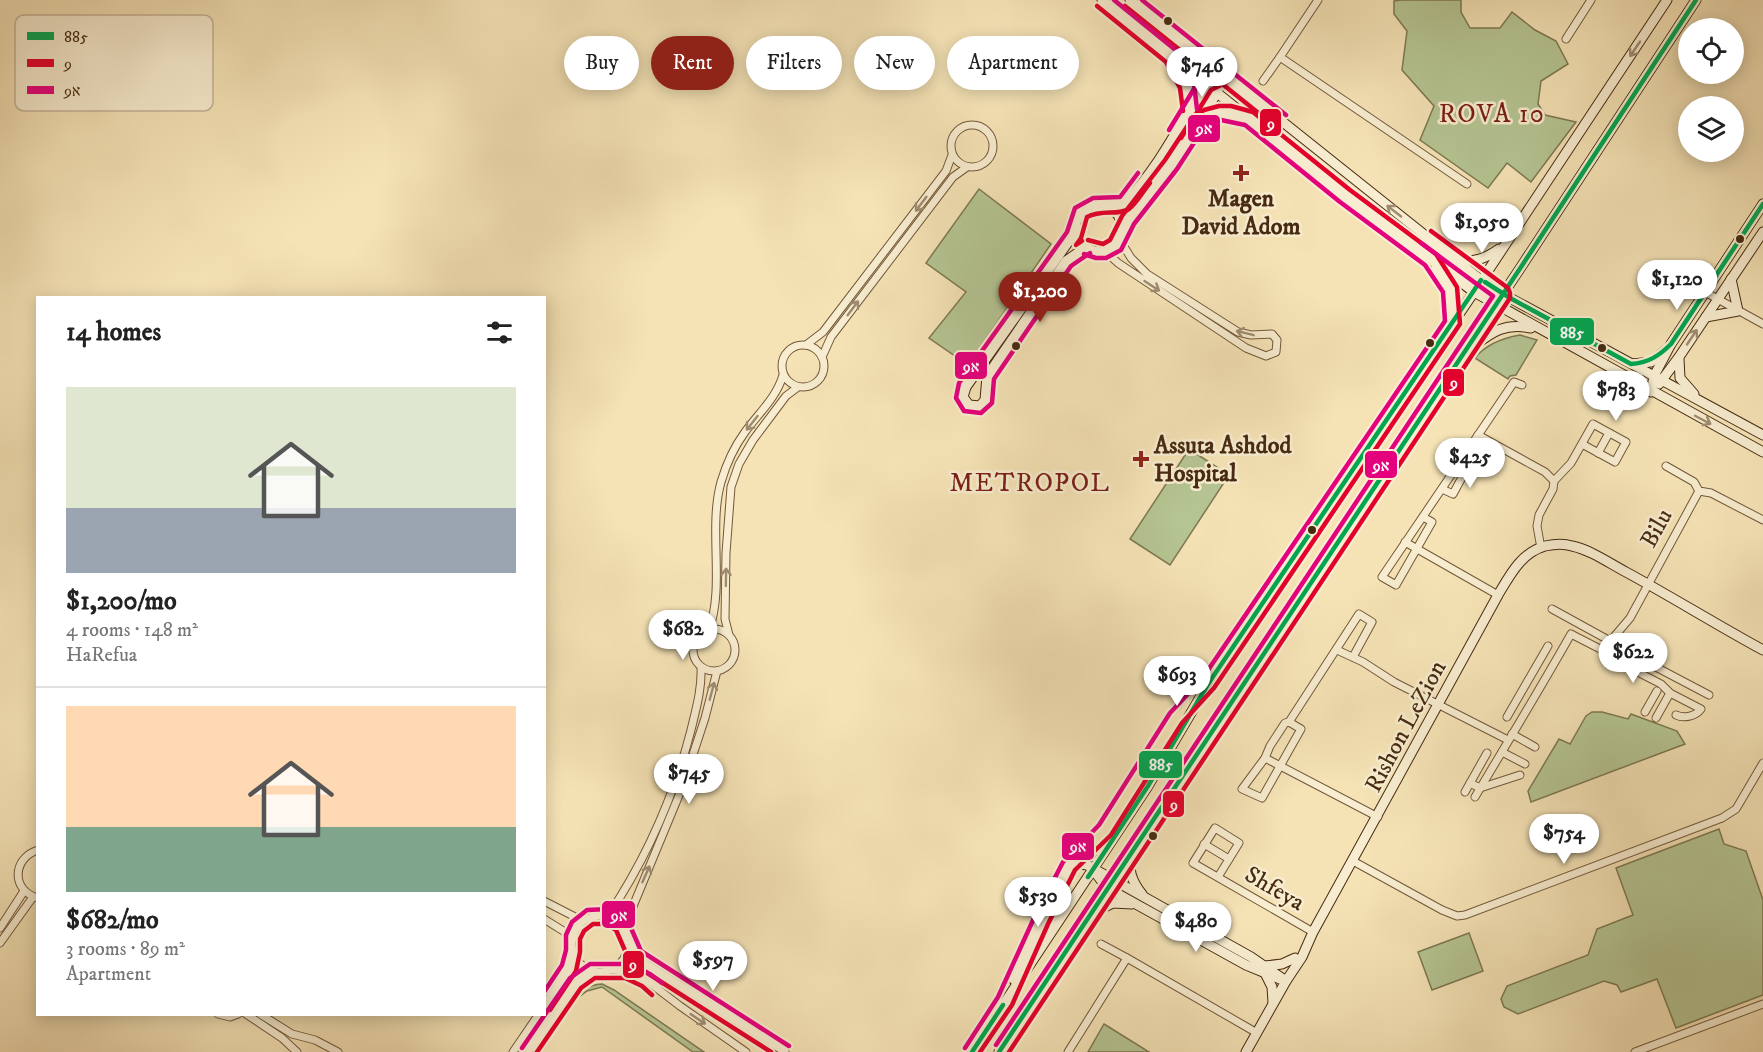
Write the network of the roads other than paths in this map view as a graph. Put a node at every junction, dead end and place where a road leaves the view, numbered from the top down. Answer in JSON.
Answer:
{"nodes":[{"id":1,"x":1102,"y":0,"type":"edge"},
{"id":2,"x":1130,"y":0,"type":"edge"},
{"id":3,"x":1318,"y":0,"type":"edge"},
{"id":4,"x":1591,"y":0,"type":"edge"},
{"id":5,"x":1667,"y":0,"type":"edge"},
{"id":6,"x":1696,"y":0,"type":"edge"},
{"id":7,"x":1566,"y":39,"type":"dead end"},
{"id":8,"x":1172,"y":57,"type":"junction"},
{"id":9,"x":1280,"y":57,"type":"junction"},
{"id":10,"x":1223,"y":75,"type":"junction"},
{"id":11,"x":1263,"y":81,"type":"dead end"},
{"id":12,"x":1206,"y":84,"type":"junction"},
{"id":13,"x":1217,"y":93,"type":"junction"},
{"id":14,"x":1190,"y":110,"type":"junction"},
{"id":15,"x":1248,"y":118,"type":"junction"},
{"id":16,"x":1197,"y":124,"type":"junction"},
{"id":17,"x":952,"y":155,"type":"junction"},
{"id":18,"x":967,"y":167,"type":"junction"},
{"id":19,"x":1467,"y":184,"type":"dead end"},
{"id":20,"x":1763,"y":204,"type":"edge"},
{"id":21,"x":1106,"y":205,"type":"junction"},
{"id":22,"x":1123,"y":228,"type":"junction"},
{"id":23,"x":1076,"y":231,"type":"junction"},
{"id":24,"x":1763,"y":232,"type":"edge"},
{"id":25,"x":1120,"y":240,"type":"junction"},
{"id":26,"x":1505,"y":244,"type":"junction"},
{"id":27,"x":1086,"y":247,"type":"junction"},
{"id":28,"x":1105,"y":251,"type":"junction"},
{"id":29,"x":1431,"y":260,"type":"junction"},
{"id":30,"x":1456,"y":261,"type":"junction"},
{"id":31,"x":1731,"y":279,"type":"junction"},
{"id":32,"x":1481,"y":280,"type":"junction"},
{"id":33,"x":1474,"y":292,"type":"junction"},
{"id":34,"x":1705,"y":292,"type":"junction"},
{"id":35,"x":1503,"y":294,"type":"junction"},
{"id":36,"x":1718,"y":299,"type":"junction"},
{"id":37,"x":1496,"y":304,"type":"junction"},
{"id":38,"x":1738,"y":310,"type":"junction"},
{"id":39,"x":1706,"y":317,"type":"junction"},
{"id":40,"x":1452,"y":323,"type":"junction"},
{"id":41,"x":1763,"y":324,"type":"edge"},
{"id":42,"x":1541,"y":330,"type":"junction"},
{"id":43,"x":1671,"y":344,"type":"junction"},
{"id":44,"x":806,"y":345,"type":"junction"},
{"id":45,"x":1463,"y":353,"type":"junction"},
{"id":46,"x":822,"y":357,"type":"junction"},
{"id":47,"x":1679,"y":357,"type":"junction"},
{"id":48,"x":1631,"y":364,"type":"junction"},
{"id":49,"x":783,"y":375,"type":"junction"},
{"id":50,"x":1658,"y":378,"type":"junction"},
{"id":51,"x":1522,"y":385,"type":"dead end"},
{"id":52,"x":798,"y":387,"type":"junction"},
{"id":53,"x":1652,"y":392,"type":"junction"},
{"id":54,"x":1702,"y":401,"type":"junction"},
{"id":55,"x":1609,"y":433,"type":"junction"},
{"id":56,"x":1478,"y":435,"type":"junction"},
{"id":57,"x":1763,"y":435,"type":"edge"},
{"id":58,"x":1582,"y":444,"type":"junction"},
{"id":59,"x":1763,"y":452,"type":"edge"},
{"id":60,"x":1598,"y":453,"type":"junction"},
{"id":61,"x":1458,"y":465,"type":"junction"},
{"id":62,"x":1666,"y":466,"type":"dead end"},
{"id":63,"x":1554,"y":481,"type":"junction"},
{"id":64,"x":1442,"y":489,"type":"junction"},
{"id":65,"x":1699,"y":491,"type":"junction"},
{"id":66,"x":1423,"y":517,"type":"junction"},
{"id":67,"x":1763,"y":520,"type":"edge"},
{"id":68,"x":1405,"y":542,"type":"junction"},
{"id":69,"x":1417,"y":548,"type":"junction"},
{"id":70,"x":1541,"y":548,"type":"junction"},
{"id":71,"x":1647,"y":584,"type":"junction"},
{"id":72,"x":1498,"y":595,"type":"junction"},
{"id":73,"x":1552,"y":609,"type":"dead end"},
{"id":74,"x":709,"y":630,"type":"junction"},
{"id":75,"x":729,"y":635,"type":"junction"},
{"id":76,"x":1612,"y":642,"type":"junction"},
{"id":77,"x":1548,"y":646,"type":"dead end"},
{"id":78,"x":1762,"y":648,"type":"edge"},
{"id":79,"x":1336,"y":650,"type":"junction"},
{"id":80,"x":1606,"y":652,"type":"junction"},
{"id":81,"x":1633,"y":655,"type":"dead end"},
{"id":82,"x":1353,"y":657,"type":"junction"},
{"id":83,"x":701,"y":667,"type":"junction"},
{"id":84,"x":717,"y":670,"type":"junction"},
{"id":85,"x":1667,"y":674,"type":"junction"},
{"id":86,"x":1528,"y":681,"type":"junction"},
{"id":87,"x":1659,"y":687,"type":"junction"},
{"id":88,"x":1541,"y":688,"type":"junction"},
{"id":89,"x":1670,"y":693,"type":"junction"},
{"id":90,"x":1709,"y":695,"type":"dead end"},
{"id":91,"x":1650,"y":703,"type":"junction"},
{"id":92,"x":1438,"y":704,"type":"junction"},
{"id":93,"x":1662,"y":708,"type":"junction"},
{"id":94,"x":1645,"y":712,"type":"dead end"},
{"id":95,"x":1676,"y":716,"type":"dead end"},
{"id":96,"x":1507,"y":717,"type":"dead end"},
{"id":97,"x":1656,"y":718,"type":"dead end"},
{"id":98,"x":1289,"y":722,"type":"junction"},
{"id":99,"x":1510,"y":737,"type":"junction"},
{"id":100,"x":1535,"y":747,"type":"dead end"},
{"id":101,"x":1502,"y":752,"type":"junction"},
{"id":102,"x":1487,"y":753,"type":"dead end"},
{"id":103,"x":1265,"y":758,"type":"junction"},
{"id":104,"x":1763,"y":763,"type":"edge"},
{"id":105,"x":1526,"y":764,"type":"dead end"},
{"id":106,"x":1280,"y":765,"type":"junction"},
{"id":107,"x":1520,"y":776,"type":"dead end"},
{"id":108,"x":1470,"y":783,"type":"junction"},
{"id":109,"x":1480,"y":788,"type":"junction"},
{"id":110,"x":1465,"y":792,"type":"dead end"},
{"id":111,"x":1475,"y":797,"type":"dead end"},
{"id":112,"x":1378,"y":817,"type":"junction"},
{"id":113,"x":1204,"y":844,"type":"junction"},
{"id":114,"x":36,"y":851,"type":"edge"},
{"id":115,"x":1132,"y":852,"type":"junction"},
{"id":116,"x":1229,"y":859,"type":"junction"},
{"id":117,"x":1353,"y":861,"type":"junction"},
{"id":118,"x":1093,"y":869,"type":"junction"},
{"id":119,"x":1218,"y":877,"type":"junction"},
{"id":120,"x":1110,"y":884,"type":"junction"},
{"id":121,"x":24,"y":891,"type":"junction"},
{"id":122,"x":35,"y":898,"type":"edge"},
{"id":123,"x":546,"y":902,"type":"edge"},
{"id":124,"x":1142,"y":902,"type":"junction"},
{"id":125,"x":608,"y":916,"type":"junction"},
{"id":126,"x":1087,"y":918,"type":"junction"},
{"id":127,"x":546,"y":920,"type":"edge"},
{"id":128,"x":583,"y":921,"type":"junction"},
{"id":129,"x":0,"y":928,"type":"edge"},
{"id":130,"x":624,"y":928,"type":"junction"},
{"id":131,"x":1313,"y":932,"type":"junction"},
{"id":132,"x":573,"y":937,"type":"junction"},
{"id":133,"x":629,"y":941,"type":"junction"},
{"id":134,"x":0,"y":943,"type":"edge"},
{"id":135,"x":1101,"y":944,"type":"dead end"},
{"id":136,"x":573,"y":951,"type":"junction"},
{"id":137,"x":1127,"y":958,"type":"junction"},
{"id":138,"x":1294,"y":958,"type":"junction"},
{"id":139,"x":612,"y":970,"type":"junction"},
{"id":140,"x":1266,"y":970,"type":"junction"},
{"id":141,"x":593,"y":971,"type":"junction"},
{"id":142,"x":1286,"y":981,"type":"junction"},
{"id":143,"x":1005,"y":1001,"type":"junction"},
{"id":144,"x":546,"y":1003,"type":"edge"},
{"id":145,"x":1273,"y":1003,"type":"junction"},
{"id":146,"x":1763,"y":1004,"type":"edge"},
{"id":147,"x":249,"y":1016,"type":"edge"},
{"id":148,"x":263,"y":1016,"type":"edge"},
{"id":149,"x":538,"y":1016,"type":"edge"},
{"id":150,"x":1257,"y":1033,"type":"junction"},
{"id":151,"x":297,"y":1052,"type":"edge"},
{"id":152,"x":338,"y":1052,"type":"edge"},
{"id":153,"x":513,"y":1052,"type":"edge"},
{"id":154,"x":528,"y":1052,"type":"edge"},
{"id":155,"x":746,"y":1052,"type":"edge"},
{"id":156,"x":785,"y":1052,"type":"edge"},
{"id":157,"x":972,"y":1052,"type":"edge"},
{"id":158,"x":999,"y":1052,"type":"edge"},
{"id":159,"x":1068,"y":1052,"type":"edge"},
{"id":160,"x":1246,"y":1052,"type":"edge"},
{"id":161,"x":1635,"y":1052,"type":"edge"}],
"edges":[{"from":1,"to":8,"type":"main road"},
{"from":2,"to":10,"type":"main road"},
{"from":3,"to":9,"type":"street"},
{"from":4,"to":7,"type":"street"},
{"from":5,"to":26,"type":"main road","one_way":true},
{"from":6,"to":35,"type":"main road"},
{"from":8,"to":12,"type":"main road"},
{"from":8,"to":14,"type":"main road"},
{"from":9,"to":11,"type":"street"},
{"from":9,"to":19,"type":"street"},
{"from":10,"to":12,"type":"main road"},
{"from":10,"to":13,"type":"main road"},
{"from":30,"to":10,"type":"main road","one_way":true},
{"from":12,"to":13,"type":"main road"},
{"from":12,"to":14,"type":"main road"},
{"from":13,"to":15,"type":"main road"},
{"from":13,"to":16,"type":"main road"},
{"from":14,"to":21,"type":"main road"},
{"from":15,"to":16,"type":"main road"},
{"from":15,"to":29,"type":"main road"},
{"from":16,"to":22,"type":"main road"},
{"from":17,"to":18,"type":"street"},
{"from":17,"to":18,"type":"street"},
{"from":17,"to":44,"type":"street","one_way":true},
{"from":46,"to":18,"type":"street","one_way":true},
{"from":20,"to":34,"type":"main road"},
{"from":21,"to":22,"type":"main road"},
{"from":21,"to":23,"type":"main road"},
{"from":22,"to":25,"type":"main road"},
{"from":23,"to":27,"type":"main road"},
{"from":23,"to":27,"type":"main road"},
{"from":24,"to":31,"type":"main road"},
{"from":25,"to":28,"type":"main road"},
{"from":28,"to":25,"type":"street","one_way":true},
{"from":26,"to":30,"type":"main road"},
{"from":26,"to":32,"type":"main road"},
{"from":27,"to":28,"type":"main road"},
{"from":29,"to":33,"type":"main road"},
{"from":29,"to":40,"type":"main road"},
{"from":30,"to":32,"type":"main road"},
{"from":31,"to":36,"type":"main road"},
{"from":31,"to":38,"type":"main road"},
{"from":32,"to":33,"type":"main road"},
{"from":32,"to":35,"type":"main road"},
{"from":33,"to":37,"type":"main road"},
{"from":33,"to":40,"type":"main road"},
{"from":34,"to":36,"type":"street"},
{"from":34,"to":43,"type":"main road"},
{"from":35,"to":37,"type":"main road"},
{"from":35,"to":48,"type":"main road"},
{"from":36,"to":38,"type":"street"},
{"from":36,"to":39,"type":"main road"},
{"from":37,"to":42,"type":"main road"},
{"from":37,"to":45,"type":"main road"},
{"from":38,"to":39,"type":"main road"},
{"from":38,"to":41,"type":"street"},
{"from":47,"to":39,"type":"main road","one_way":true},
{"from":40,"to":118,"type":"main road"},
{"from":42,"to":45,"type":"main road"},
{"from":42,"to":53,"type":"main road"},
{"from":43,"to":48,"type":"main road"},
{"from":43,"to":50,"type":"main road"},
{"from":44,"to":46,"type":"street"},
{"from":44,"to":49,"type":"street"},
{"from":45,"to":115,"type":"main road"},
{"from":46,"to":52,"type":"street"},
{"from":47,"to":50,"type":"main road"},
{"from":47,"to":54,"type":"main road"},
{"from":48,"to":50,"type":"main road"},
{"from":49,"to":52,"type":"street"},
{"from":49,"to":74,"type":"street","one_way":true},
{"from":50,"to":53,"type":"main road"},
{"from":50,"to":54,"type":"main road"},
{"from":51,"to":56,"type":"street"},
{"from":75,"to":52,"type":"street","one_way":true},
{"from":53,"to":59,"type":"main road","one_way":true},
{"from":54,"to":57,"type":"main road"},
{"from":55,"to":58,"type":"street"},
{"from":55,"to":60,"type":"street"},
{"from":55,"to":60,"type":"street"},
{"from":56,"to":61,"type":"street"},
{"from":56,"to":63,"type":"street"},
{"from":58,"to":60,"type":"street"},
{"from":58,"to":63,"type":"street"},
{"from":61,"to":64,"type":"street"},
{"from":61,"to":64,"type":"street"},
{"from":62,"to":65,"type":"street"},
{"from":63,"to":70,"type":"street"},
{"from":64,"to":66,"type":"street"},
{"from":65,"to":67,"type":"street"},
{"from":65,"to":71,"type":"street","name":"Bilu"},
{"from":66,"to":68,"type":"street"},
{"from":66,"to":69,"type":"street"},
{"from":68,"to":69,"type":"street"},
{"from":68,"to":69,"type":"street"},
{"from":69,"to":72,"type":"street"},
{"from":70,"to":71,"type":"main road"},
{"from":70,"to":72,"type":"main road","name":"Rishon LeZion"},
{"from":71,"to":76,"type":"street","name":"Bilu"},
{"from":71,"to":78,"type":"main road"},
{"from":72,"to":92,"type":"main road","name":"Rishon LeZion"},
{"from":73,"to":76,"type":"street"},
{"from":74,"to":75,"type":"street"},
{"from":74,"to":83,"type":"street"},
{"from":75,"to":84,"type":"street"},
{"from":76,"to":80,"type":"street","name":"Bilu"},
{"from":77,"to":86,"type":"street"},
{"from":79,"to":82,"type":"street"},
{"from":79,"to":82,"type":"street"},
{"from":79,"to":98,"type":"street"},
{"from":80,"to":87,"type":"street"},
{"from":80,"to":88,"type":"street"},
{"from":81,"to":85,"type":"street"},
{"from":82,"to":92,"type":"street"},
{"from":83,"to":84,"type":"street"},
{"from":83,"to":125,"type":"street"},
{"from":130,"to":84,"type":"street","one_way":true},
{"from":85,"to":87,"type":"street"},
{"from":85,"to":90,"type":"street"},
{"from":86,"to":88,"type":"street"},
{"from":86,"to":96,"type":"street"},
{"from":87,"to":89,"type":"street"},
{"from":87,"to":91,"type":"street"},
{"from":88,"to":99,"type":"street"},
{"from":89,"to":93,"type":"street"},
{"from":89,"to":95,"type":"street"},
{"from":91,"to":93,"type":"street"},
{"from":91,"to":94,"type":"street"},
{"from":92,"to":99,"type":"street"},
{"from":92,"to":112,"type":"main road","name":"Rishon LeZion"},
{"from":93,"to":97,"type":"street"},
{"from":98,"to":103,"type":"street"},
{"from":98,"to":106,"type":"street"},
{"from":99,"to":100,"type":"street"},
{"from":99,"to":101,"type":"street"},
{"from":101,"to":105,"type":"street"},
{"from":101,"to":109,"type":"street"},
{"from":102,"to":108,"type":"street"},
{"from":103,"to":106,"type":"street"},
{"from":103,"to":106,"type":"street"},
{"from":104,"to":117,"type":"street"},
{"from":106,"to":112,"type":"street"},
{"from":107,"to":109,"type":"street"},
{"from":108,"to":109,"type":"street"},
{"from":108,"to":110,"type":"street"},
{"from":109,"to":111,"type":"street"},
{"from":112,"to":117,"type":"main road","name":"Rishon LeZion"},
{"from":113,"to":116,"type":"street","name":"Shfeya"},
{"from":113,"to":116,"type":"street","name":"Shfeya"},
{"from":113,"to":119,"type":"street","name":"Shfeya"},
{"from":114,"to":121,"type":"street"},
{"from":115,"to":120,"type":"main road"},
{"from":115,"to":124,"type":"main road"},
{"from":116,"to":119,"type":"street","name":"Shfeya"},
{"from":117,"to":131,"type":"main road","name":"Rishon LeZion"},
{"from":118,"to":120,"type":"main road"},
{"from":118,"to":143,"type":"main road"},
{"from":118,"to":143,"type":"main road"},
{"from":119,"to":131,"type":"street","name":"Shfeya"},
{"from":120,"to":124,"type":"main road"},
{"from":120,"to":126,"type":"main road"},
{"from":121,"to":122,"type":"street"},
{"from":121,"to":129,"type":"street"},
{"from":122,"to":134,"type":"street"},
{"from":123,"to":128,"type":"street"},
{"from":124,"to":126,"type":"main road"},
{"from":124,"to":140,"type":"main road"},
{"from":125,"to":128,"type":"street"},
{"from":125,"to":130,"type":"street"},
{"from":126,"to":158,"type":"main road"},
{"from":127,"to":132,"type":"street"},
{"from":128,"to":132,"type":"street"},
{"from":130,"to":133,"type":"street"},
{"from":131,"to":138,"type":"main road","name":"Rishon LeZion"},
{"from":131,"to":142,"type":"main road","name":"Rishon LeZion"},
{"from":132,"to":136,"type":"street"},
{"from":133,"to":139,"type":"street"},
{"from":133,"to":156,"type":"street"},
{"from":135,"to":137,"type":"street"},
{"from":136,"to":141,"type":"street"},
{"from":136,"to":144,"type":"street"},
{"from":137,"to":150,"type":"street"},
{"from":137,"to":159,"type":"street"},
{"from":138,"to":140,"type":"main road"},
{"from":138,"to":142,"type":"main road","name":"Rishon LeZion"},
{"from":139,"to":141,"type":"street"},
{"from":139,"to":155,"type":"street","one_way":true},
{"from":140,"to":142,"type":"main road"},
{"from":140,"to":145,"type":"main road"},
{"from":141,"to":154,"type":"street"},
{"from":142,"to":145,"type":"main road","name":"Rishon LeZion"},
{"from":143,"to":157,"type":"main road"},
{"from":145,"to":150,"type":"main road","name":"Rishon LeZion"},
{"from":146,"to":161,"type":"street"},
{"from":147,"to":151,"type":"street"},
{"from":148,"to":152,"type":"street"},
{"from":149,"to":153,"type":"street"},
{"from":150,"to":160,"type":"main road","name":"Rishon LeZion"}]}
